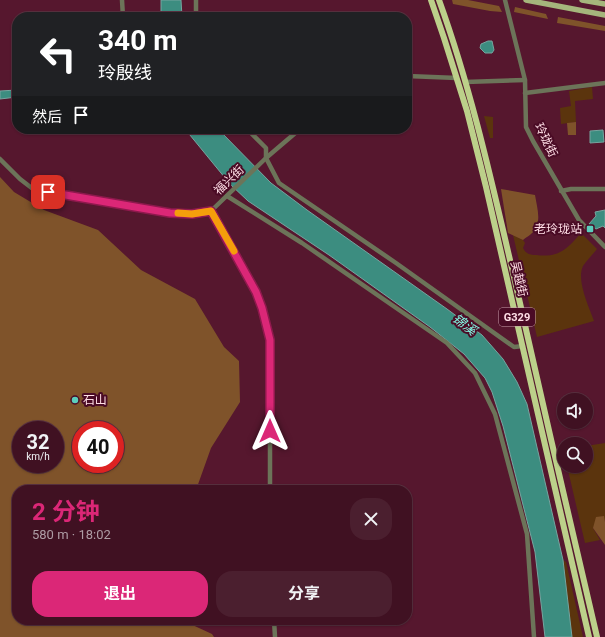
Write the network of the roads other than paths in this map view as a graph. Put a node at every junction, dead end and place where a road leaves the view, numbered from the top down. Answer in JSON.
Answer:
{"nodes":[{"id":1,"x":122,"y":0,"type":"edge"},
{"id":2,"x":196,"y":0,"type":"edge"},
{"id":3,"x":431,"y":0,"type":"edge"},
{"id":4,"x":439,"y":0,"type":"edge"},
{"id":5,"x":505,"y":0,"type":"edge"},
{"id":6,"x":526,"y":0,"type":"edge"},
{"id":7,"x":582,"y":0,"type":"edge"},
{"id":8,"x":605,"y":4,"type":"edge"},
{"id":9,"x":123,"y":12,"type":"edge"},
{"id":10,"x":196,"y":12,"type":"edge"},
{"id":11,"x":605,"y":15,"type":"edge"},
{"id":12,"x":412,"y":76,"type":"edge"},
{"id":13,"x":457,"y":78,"type":"junction"},
{"id":14,"x":525,"y":80,"type":"junction"},
{"id":15,"x":465,"y":82,"type":"junction"},
{"id":16,"x":605,"y":84,"type":"edge"},
{"id":17,"x":526,"y":93,"type":"junction"},
{"id":18,"x":252,"y":134,"type":"edge"},
{"id":19,"x":294,"y":134,"type":"edge"},
{"id":20,"x":266,"y":158,"type":"junction"},
{"id":21,"x":0,"y":159,"type":"edge"},
{"id":22,"x":605,"y":189,"type":"edge"},
{"id":23,"x":561,"y":191,"type":"junction"},
{"id":24,"x":227,"y":196,"type":"junction"},
{"id":25,"x":211,"y":211,"type":"junction"},
{"id":26,"x":605,"y":248,"type":"edge"},
{"id":27,"x":524,"y":346,"type":"junction"},
{"id":28,"x":270,"y":485,"type":"edge"},
{"id":29,"x":274,"y":625,"type":"edge"},
{"id":30,"x":274,"y":637,"type":"edge"},
{"id":31,"x":534,"y":637,"type":"edge"},
{"id":32,"x":590,"y":637,"type":"edge"},
{"id":33,"x":597,"y":637,"type":"edge"}],
"edges":[{"from":1,"to":9,"type":"street"},
{"from":2,"to":10,"type":"street"},
{"from":3,"to":13,"type":"highway","name":"吴越街","number":"G329"},
{"from":4,"to":15,"type":"highway","name":"吴越街","number":"G329"},
{"from":5,"to":14,"type":"street","name":"玲珑街"},
{"from":6,"to":11,"type":"main road"},
{"from":7,"to":8,"type":"main road"},
{"from":12,"to":13,"type":"street"},
{"from":13,"to":27,"type":"highway","name":"吴越街","number":"G329"},
{"from":14,"to":15,"type":"street"},
{"from":14,"to":17,"type":"street","name":"玲珑街"},
{"from":15,"to":33,"type":"highway","name":"吴越街","number":"G329"},
{"from":16,"to":17,"type":"street"},
{"from":17,"to":23,"type":"street","name":"玲珑街"},
{"from":18,"to":20,"type":"street"},
{"from":19,"to":20,"type":"street","name":"福兴街"},
{"from":20,"to":24,"type":"street","name":"福兴街"},
{"from":20,"to":27,"type":"street"},
{"from":21,"to":25,"type":"street"},
{"from":22,"to":23,"type":"street"},
{"from":23,"to":26,"type":"street","name":"玲珑街"},
{"from":24,"to":25,"type":"street","name":"福兴街"},
{"from":24,"to":31,"type":"street"},
{"from":25,"to":28,"type":"street","name":"福兴街"},
{"from":27,"to":32,"type":"highway","name":"吴越街","number":"G329"},
{"from":29,"to":30,"type":"street"}]}
